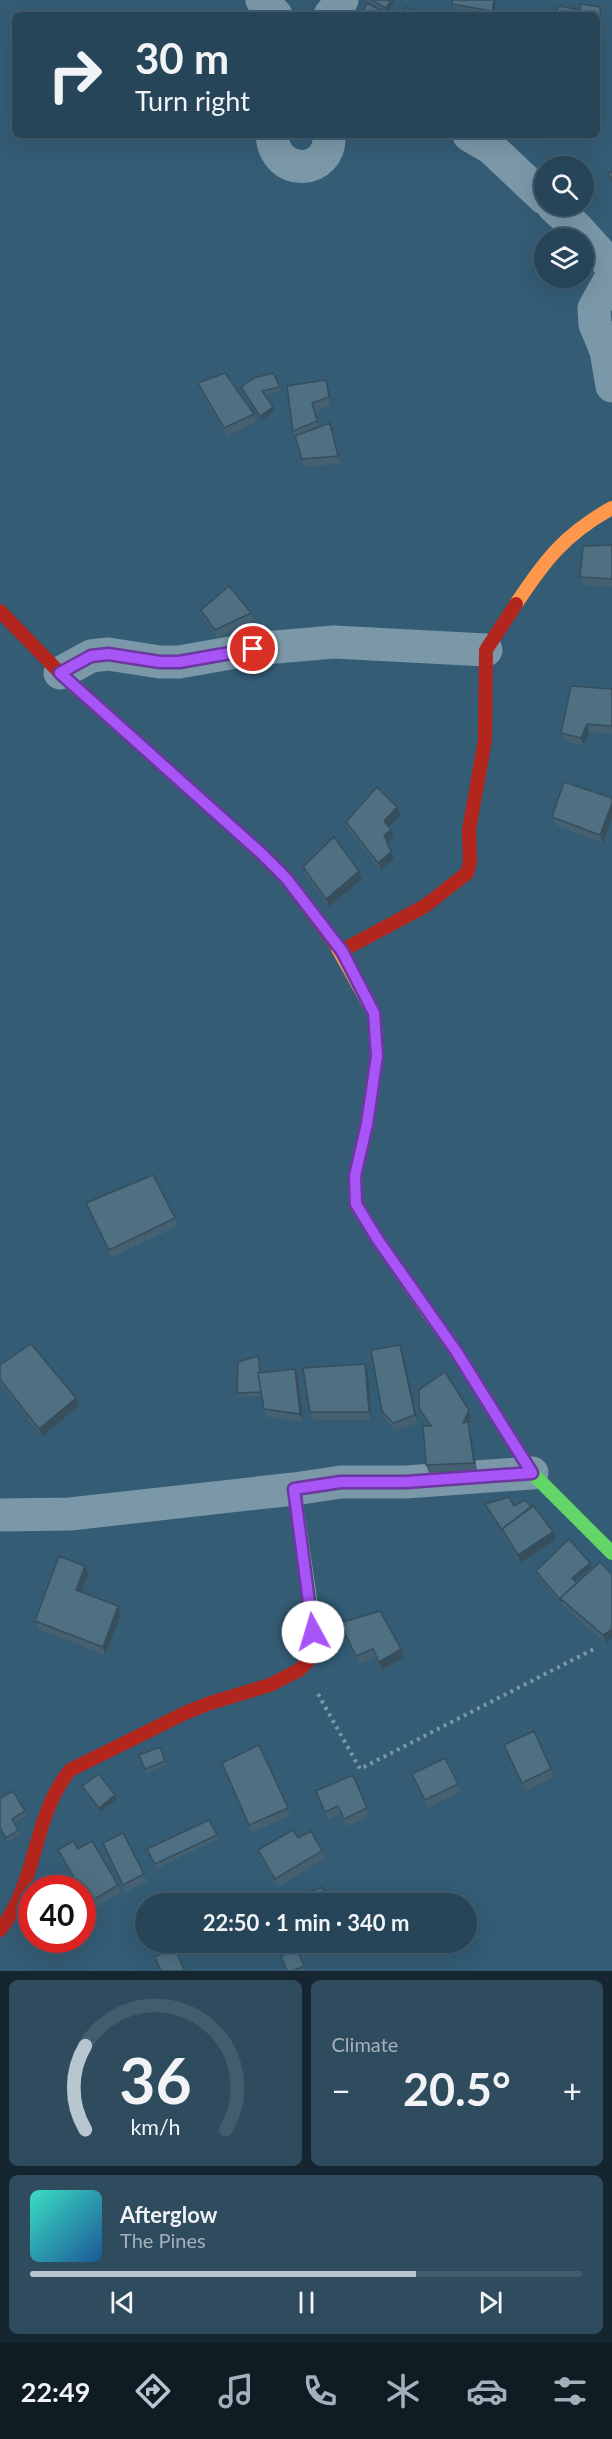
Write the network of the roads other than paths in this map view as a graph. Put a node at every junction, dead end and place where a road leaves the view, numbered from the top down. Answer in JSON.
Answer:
{"nodes":[{"id":1,"x":262,"y":0,"type":"edge"},
{"id":2,"x":342,"y":0,"type":"edge"},
{"id":3,"x":273,"y":12,"type":"edge"},
{"id":4,"x":332,"y":12,"type":"edge"},
{"id":5,"x":272,"y":138,"type":"edge"},
{"id":6,"x":328,"y":138,"type":"edge"},
{"id":7,"x":474,"y":138,"type":"edge"},
{"id":8,"x":534,"y":189,"type":"edge"},
{"id":9,"x":564,"y":216,"type":"edge"},
{"id":10,"x":612,"y":267,"type":"edge"},
{"id":11,"x":612,"y":276,"type":"edge"},
{"id":12,"x":612,"y":386,"type":"edge"},
{"id":13,"x":612,"y":508,"type":"edge"},
{"id":14,"x":0,"y":611,"type":"edge"},
{"id":15,"x":486,"y":650,"type":"junction"},
{"id":16,"x":60,"y":673,"type":"junction"},
{"id":17,"x":342,"y":951,"type":"junction"},
{"id":18,"x":532,"y":1473,"type":"junction"},
{"id":19,"x":294,"y":1489,"type":"junction"},
{"id":20,"x":0,"y":1515,"type":"edge"},
{"id":21,"x":612,"y":1553,"type":"edge"},
{"id":22,"x":0,"y":1930,"type":"edge"}],
"edges":[{"from":1,"to":3,"type":"street"},
{"from":2,"to":4,"type":"street"},
{"from":5,"to":6,"type":"street"},
{"from":7,"to":8,"type":"street"},
{"from":9,"to":10,"type":"street"},
{"from":11,"to":12,"type":"street"},
{"from":13,"to":15,"type":"street"},
{"from":14,"to":16,"type":"street"},
{"from":15,"to":16,"type":"street"},
{"from":15,"to":17,"type":"street"},
{"from":16,"to":17,"type":"street"},
{"from":17,"to":18,"type":"street"},
{"from":18,"to":19,"type":"street"},
{"from":18,"to":21,"type":"street"},
{"from":19,"to":20,"type":"street"},
{"from":19,"to":22,"type":"street"}]}
